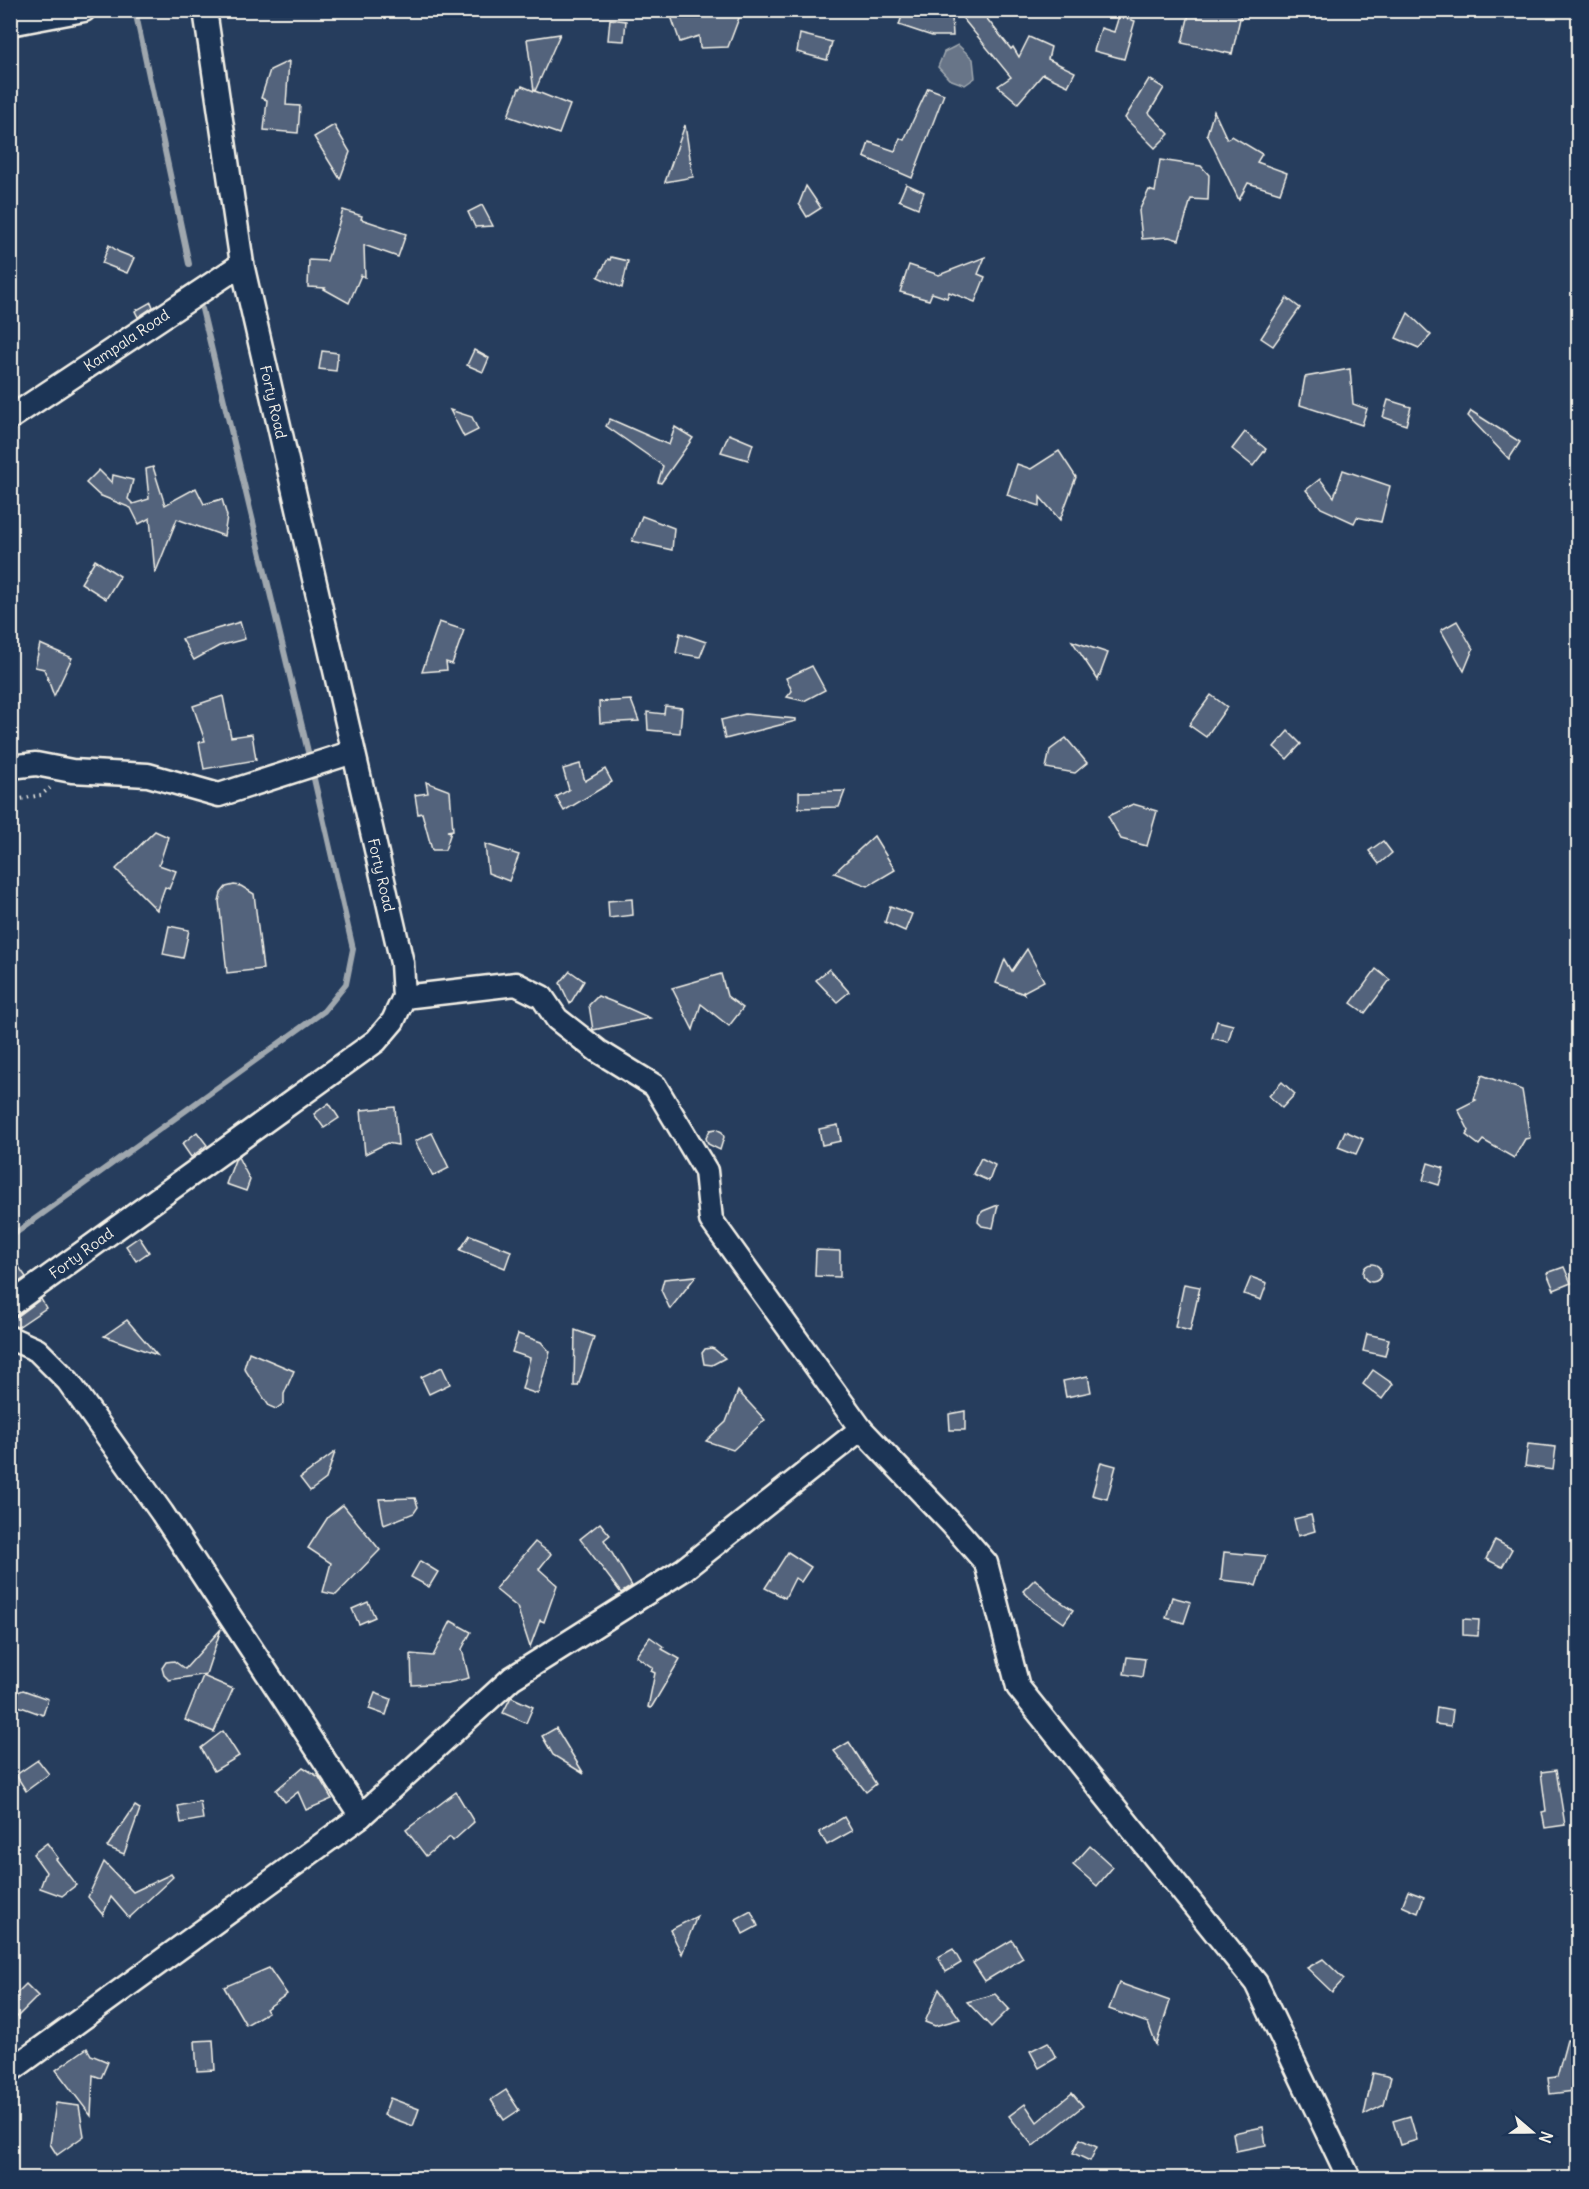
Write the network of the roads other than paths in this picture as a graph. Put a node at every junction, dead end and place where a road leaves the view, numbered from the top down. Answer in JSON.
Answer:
{"nodes":[{"id":1,"x":84,"y":10,"type":"edge"},
{"id":2,"x":205,"y":10,"type":"edge"},
{"id":3,"x":10,"y":24,"type":"edge"},
{"id":4,"x":242,"y":264,"type":"junction"},
{"id":5,"x":10,"y":418,"type":"edge"},
{"id":6,"x":353,"y":752,"type":"junction"},
{"id":7,"x":10,"y":767,"type":"edge"},
{"id":8,"x":404,"y":997,"type":"junction"},
{"id":9,"x":10,"y":1305,"type":"edge"},
{"id":10,"x":10,"y":1338,"type":"edge"},
{"id":11,"x":861,"y":1429,"type":"junction"},
{"id":12,"x":361,"y":1816,"type":"junction"},
{"id":13,"x":10,"y":2071,"type":"edge"},
{"id":14,"x":1349,"y":2178,"type":"edge"}],
"edges":[{"from":1,"to":3,"type":"street"},
{"from":2,"to":4,"type":"street","name":"Forty Road"},
{"from":4,"to":5,"type":"street","name":"Kampala Road"},
{"from":4,"to":6,"type":"street","name":"Forty Road"},
{"from":6,"to":7,"type":"street"},
{"from":6,"to":8,"type":"street","name":"Forty Road"},
{"from":8,"to":9,"type":"street","name":"Forty Road"},
{"from":8,"to":11,"type":"street"},
{"from":10,"to":12,"type":"street"},
{"from":11,"to":12,"type":"street"},
{"from":11,"to":14,"type":"street"},
{"from":12,"to":13,"type":"street"}]}
